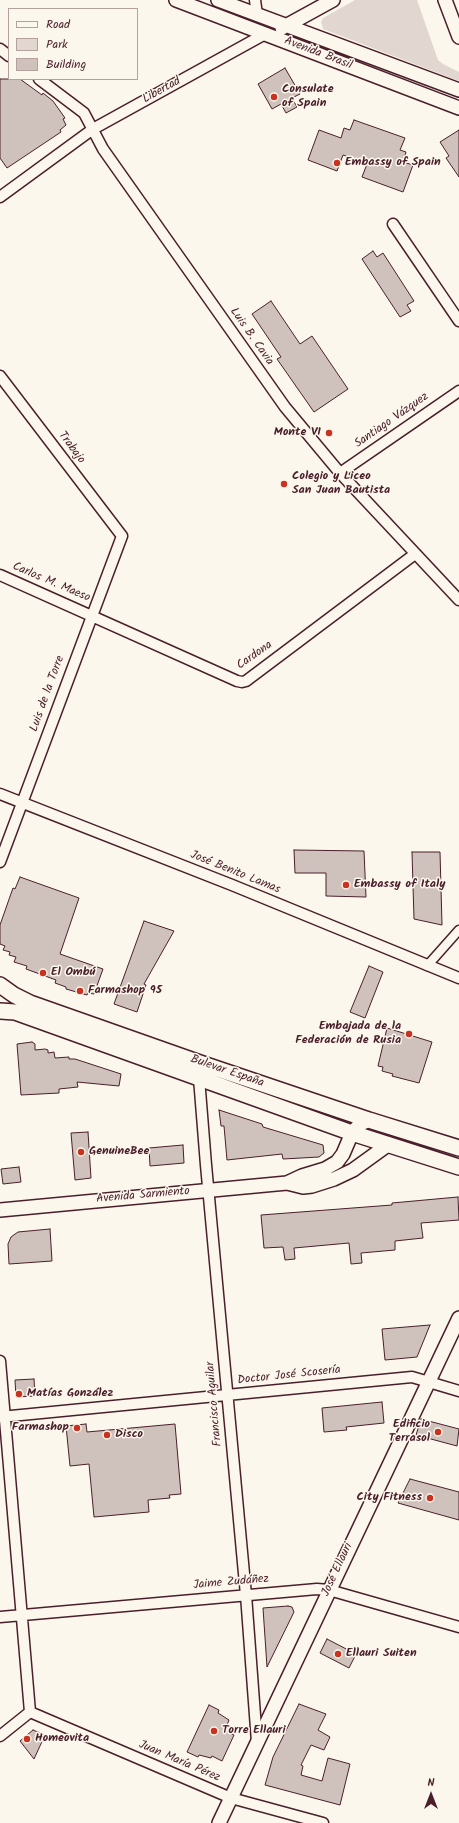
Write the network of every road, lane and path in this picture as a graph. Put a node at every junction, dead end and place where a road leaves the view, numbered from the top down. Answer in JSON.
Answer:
{"nodes":[{"id":1,"x":176,"y":0,"type":"edge"},
{"id":2,"x":218,"y":0,"type":"edge"},
{"id":3,"x":255,"y":0,"type":"edge"},
{"id":4,"x":333,"y":0,"type":"edge"},
{"id":5,"x":445,"y":0,"type":"edge"},
{"id":6,"x":257,"y":15,"type":"junction"},
{"id":7,"x":287,"y":26,"type":"junction"},
{"id":8,"x":265,"y":34,"type":"junction"},
{"id":9,"x":459,"y":37,"type":"edge"},
{"id":10,"x":0,"y":49,"type":"edge"},
{"id":11,"x":8,"y":55,"type":"edge"},
{"id":12,"x":40,"y":80,"type":"edge"},
{"id":13,"x":459,"y":90,"type":"edge"},
{"id":14,"x":459,"y":108,"type":"edge"},
{"id":15,"x":93,"y":129,"type":"junction"},
{"id":16,"x":0,"y":197,"type":"edge"},
{"id":17,"x":393,"y":224,"type":"dead end"},
{"id":18,"x":459,"y":321,"type":"edge"},
{"id":19,"x":0,"y":376,"type":"edge"},
{"id":20,"x":459,"y":391,"type":"edge"},
{"id":21,"x":340,"y":473,"type":"junction"},
{"id":22,"x":122,"y":536,"type":"joint"},
{"id":23,"x":415,"y":554,"type":"junction"},
{"id":24,"x":0,"y":575,"type":"edge"},
{"id":25,"x":459,"y":600,"type":"edge"},
{"id":26,"x":92,"y":615,"type":"junction"},
{"id":27,"x":0,"y":794,"type":"edge"},
{"id":28,"x":22,"y":803,"type":"junction"},
{"id":29,"x":0,"y":862,"type":"edge"},
{"id":30,"x":459,"y":930,"type":"edge"},
{"id":31,"x":427,"y":966,"type":"junction"},
{"id":32,"x":459,"y":978,"type":"edge"},
{"id":33,"x":0,"y":985,"type":"edge"},
{"id":34,"x":0,"y":1011,"type":"edge"},
{"id":35,"x":201,"y":1071,"type":"junction"},
{"id":36,"x":369,"y":1120,"type":"junction"},
{"id":37,"x":352,"y":1133,"type":"junction"},
{"id":38,"x":388,"y":1144,"type":"junction"},
{"id":39,"x":459,"y":1148,"type":"edge"},
{"id":40,"x":459,"y":1167,"type":"edge"},
{"id":41,"x":287,"y":1183,"type":"junction"},
{"id":42,"x":208,"y":1190,"type":"junction"},
{"id":43,"x":0,"y":1210,"type":"edge"},
{"id":44,"x":459,"y":1318,"type":"edge"},
{"id":45,"x":0,"y":1361,"type":"edge"},
{"id":46,"x":428,"y":1382,"type":"junction"},
{"id":47,"x":459,"y":1391,"type":"edge"},
{"id":48,"x":228,"y":1396,"type":"junction"},
{"id":49,"x":2,"y":1417,"type":"edge"},
{"id":50,"x":329,"y":1590,"type":"junction"},
{"id":51,"x":246,"y":1595,"type":"junction"},
{"id":52,"x":21,"y":1615,"type":"junction"},
{"id":53,"x":0,"y":1617,"type":"edge"},
{"id":54,"x":459,"y":1627,"type":"edge"},
{"id":55,"x":30,"y":1712,"type":"junction"},
{"id":56,"x":0,"y":1736,"type":"edge"},
{"id":57,"x":257,"y":1742,"type":"junction"},
{"id":58,"x":231,"y":1798,"type":"junction"},
{"id":59,"x":219,"y":1823,"type":"edge"},
{"id":60,"x":323,"y":1823,"type":"edge"}],
"edges":[{"from":1,"to":8,"type":"street","name":"Avenida Brasil"},
{"from":2,"to":6,"type":"street","name":"Avenida Brasil"},
{"from":3,"to":6,"type":"street"},
{"from":4,"to":7,"type":"street","name":"Libertad"},
{"from":5,"to":9,"type":"street"},
{"from":6,"to":7,"type":"street","name":"Avenida Brasil"},
{"from":7,"to":8,"type":"street","name":"Libertad"},
{"from":7,"to":13,"type":"street","name":"Avenida Brasil"},
{"from":8,"to":14,"type":"street","name":"Avenida Brasil"},
{"from":8,"to":15,"type":"street","name":"Libertad"},
{"from":10,"to":11,"type":"street"},
{"from":12,"to":15,"type":"street","name":"Luis B. Cavia"},
{"from":15,"to":16,"type":"street","name":"Libertad"},
{"from":15,"to":21,"type":"street","name":"Luis B. Cavia"},
{"from":17,"to":18,"type":"street"},
{"from":19,"to":22,"type":"street","name":"Trabajo"},
{"from":20,"to":21,"type":"street","name":"Santiago Vázquez"},
{"from":21,"to":23,"type":"street","name":"Luis B. Cavia"},
{"from":22,"to":26,"type":"street","name":"Luis de la Torre"},
{"from":23,"to":25,"type":"street","name":"Luis B. Cavia"},
{"from":23,"to":26,"type":"street","name":"Cardona"},
{"from":24,"to":26,"type":"street","name":"Carlos M. Maeso"},
{"from":26,"to":28,"type":"street","name":"Luis de la Torre"},
{"from":27,"to":28,"type":"street","name":"José Benito Lamas"},
{"from":28,"to":29,"type":"street","name":"Luis de la Torre"},
{"from":28,"to":31,"type":"street","name":"José Benito Lamas"},
{"from":30,"to":31,"type":"street"},
{"from":31,"to":32,"type":"street","name":"José Benito Lamas"},
{"from":33,"to":35,"type":"main road","name":"Bulevar España"},
{"from":34,"to":35,"type":"main road","name":"Bulevar España"},
{"from":35,"to":36,"type":"main road","name":"Bulevar España"},
{"from":35,"to":37,"type":"main road","name":"Bulevar España"},
{"from":35,"to":42,"type":"street","name":"Francisco Aguilar"},
{"from":36,"to":37,"type":"street","name":"Avenida Sarmiento"},
{"from":36,"to":39,"type":"main road","name":"Bulevar España"},
{"from":37,"to":38,"type":"main road","name":"Bulevar España"},
{"from":37,"to":41,"type":"street","name":"Avenida Sarmiento"},
{"from":38,"to":40,"type":"main road","name":"Bulevar España"},
{"from":38,"to":41,"type":"street","name":"Avenida Sarmiento"},
{"from":41,"to":42,"type":"street","name":"Avenida Sarmiento"},
{"from":42,"to":43,"type":"street","name":"Avenida Sarmiento"},
{"from":42,"to":48,"type":"street","name":"Francisco Aguilar"},
{"from":44,"to":46,"type":"street","name":"José Ellauri"},
{"from":45,"to":49,"type":"street"},
{"from":46,"to":47,"type":"street","name":"Doctor José Scosería"},
{"from":46,"to":48,"type":"street","name":"Doctor José Scosería"},
{"from":46,"to":50,"type":"street","name":"José Ellauri"},
{"from":48,"to":49,"type":"street","name":"Doctor José Scosería"},
{"from":48,"to":51,"type":"street","name":"Francisco Aguilar"},
{"from":49,"to":52,"type":"street"},
{"from":50,"to":51,"type":"street","name":"Jaime Zudáñez"},
{"from":50,"to":54,"type":"street","name":"Jaime Zudáñez"},
{"from":50,"to":57,"type":"street","name":"José Ellauri"},
{"from":51,"to":52,"type":"street","name":"Jaime Zudáñez"},
{"from":51,"to":57,"type":"street","name":"Francisco Aguilar"},
{"from":52,"to":53,"type":"street","name":"Jaime Zudáñez"},
{"from":52,"to":55,"type":"street"},
{"from":55,"to":56,"type":"street"},
{"from":55,"to":58,"type":"street","name":"Juan María Pérez"},
{"from":57,"to":58,"type":"street","name":"José Ellauri"},
{"from":58,"to":59,"type":"street","name":"José Ellauri"},
{"from":58,"to":60,"type":"street","name":"Juan María Pérez"}]}
